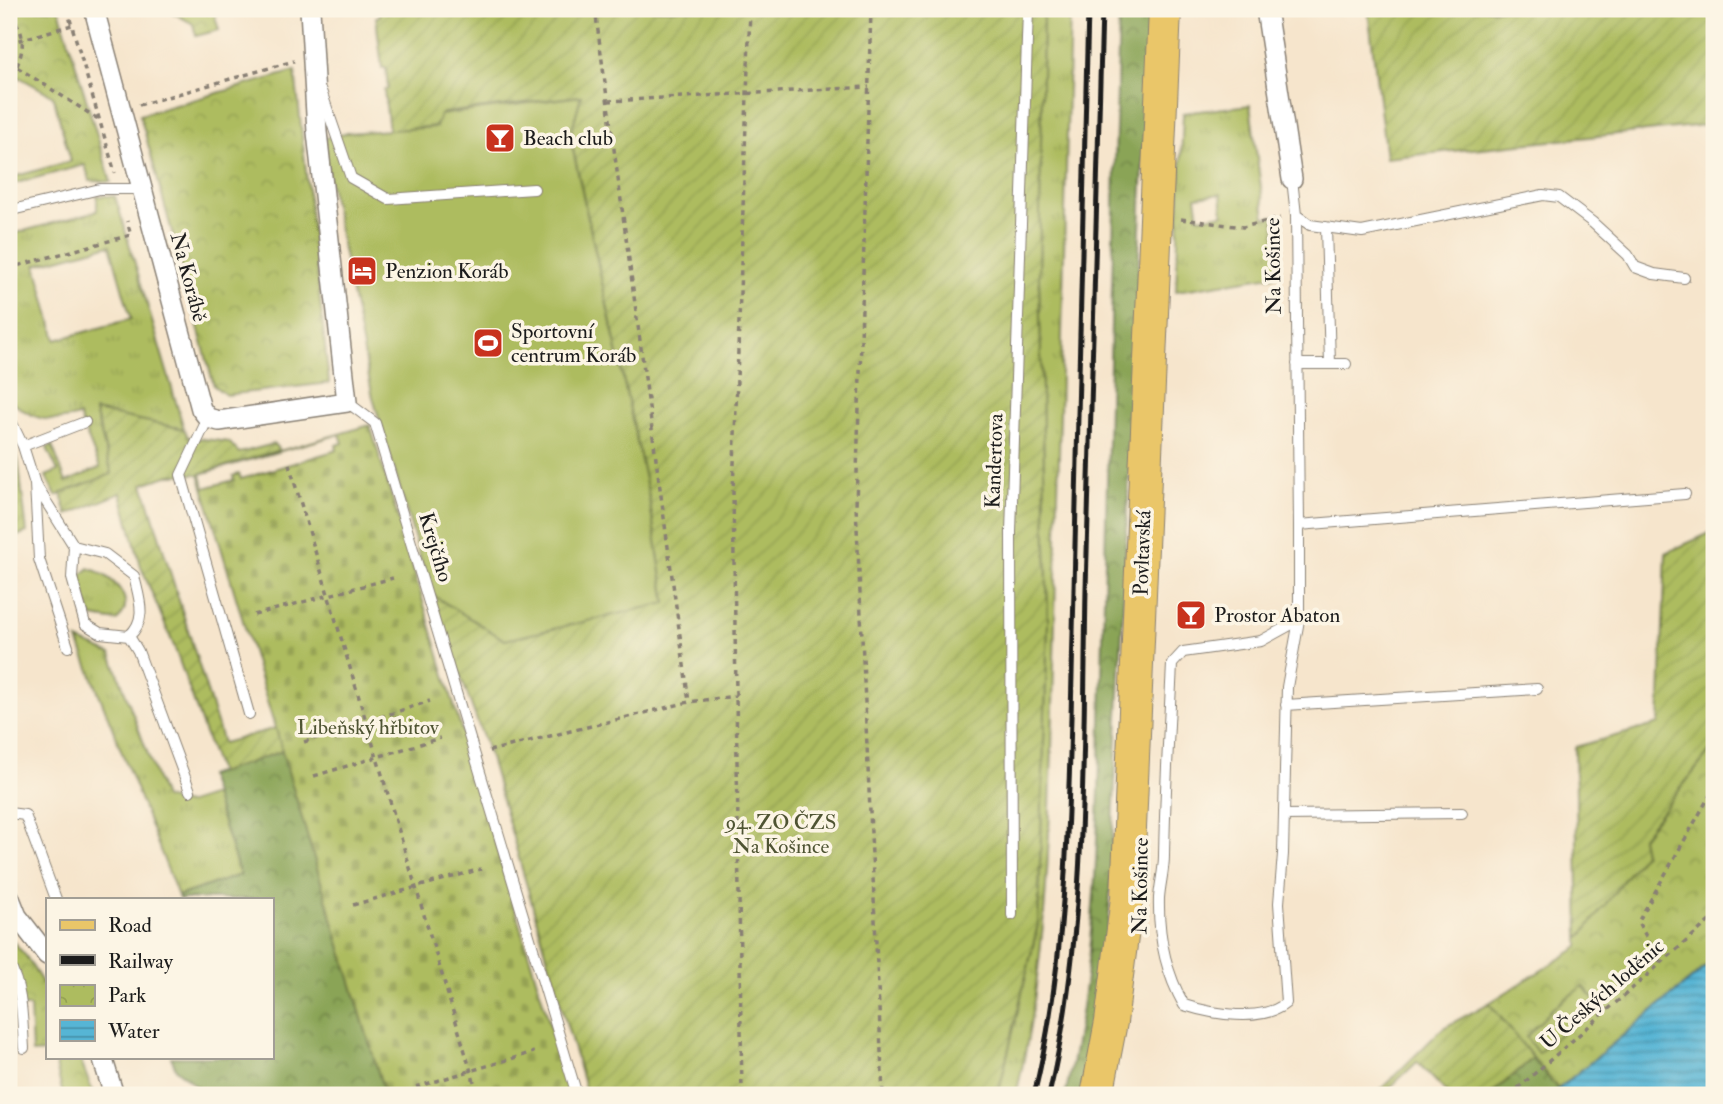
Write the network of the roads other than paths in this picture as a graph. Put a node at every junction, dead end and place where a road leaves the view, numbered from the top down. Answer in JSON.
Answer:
{"nodes":[{"id":1,"x":93,"y":9,"type":"edge"},
{"id":2,"x":310,"y":9,"type":"edge"},
{"id":3,"x":1028,"y":9,"type":"edge"},
{"id":4,"x":1165,"y":9,"type":"edge"},
{"id":5,"x":1266,"y":9,"type":"edge"},
{"id":6,"x":316,"y":81,"type":"junction"},
{"id":7,"x":1292,"y":179,"type":"joint"},
{"id":8,"x":142,"y":189,"type":"junction"},
{"id":9,"x":534,"y":189,"type":"dead end"},
{"id":10,"x":12,"y":210,"type":"dead end"},
{"id":11,"x":1296,"y":215,"type":"junction"},
{"id":12,"x":1326,"y":227,"type":"junction"},
{"id":13,"x":1684,"y":278,"type":"dead end"},
{"id":14,"x":1297,"y":364,"type":"junction"},
{"id":15,"x":1331,"y":364,"type":"junction"},
{"id":16,"x":1346,"y":364,"type":"dead end"},
{"id":17,"x":347,"y":402,"type":"junction"},
{"id":18,"x":9,"y":417,"type":"edge"},
{"id":19,"x":208,"y":418,"type":"junction"},
{"id":20,"x":85,"y":422,"type":"dead end"},
{"id":21,"x":23,"y":446,"type":"junction"},
{"id":22,"x":34,"y":484,"type":"junction"},
{"id":23,"x":1685,"y":494,"type":"dead end"},
{"id":24,"x":1299,"y":525,"type":"junction"},
{"id":25,"x":75,"y":546,"type":"junction"},
{"id":26,"x":1298,"y":620,"type":"junction"},
{"id":27,"x":128,"y":636,"type":"junction"},
{"id":28,"x":68,"y":647,"type":"dead end"},
{"id":29,"x":1537,"y":689,"type":"dead end"},
{"id":30,"x":1286,"y":705,"type":"junction"},
{"id":31,"x":249,"y":714,"type":"dead end"},
{"id":32,"x":190,"y":791,"type":"dead end"},
{"id":33,"x":9,"y":813,"type":"edge"},
{"id":34,"x":1462,"y":813,"type":"dead end"},
{"id":35,"x":1284,"y":815,"type":"junction"},
{"id":36,"x":9,"y":895,"type":"edge"},
{"id":37,"x":56,"y":898,"type":"edge"},
{"id":38,"x":1012,"y":915,"type":"dead end"},
{"id":39,"x":13,"y":921,"type":"edge"},
{"id":40,"x":46,"y":954,"type":"edge"},
{"id":41,"x":9,"y":964,"type":"edge"},
{"id":42,"x":24,"y":1048,"type":"dead end"},
{"id":43,"x":102,"y":1058,"type":"edge"},
{"id":44,"x":114,"y":1095,"type":"edge"},
{"id":45,"x":577,"y":1095,"type":"edge"},
{"id":46,"x":1097,"y":1095,"type":"edge"}],
"edges":[{"from":1,"to":8,"type":"street","name":"Na Korábě"},
{"from":2,"to":6,"type":"street"},
{"from":3,"to":38,"type":"lane","name":"Kandertova"},
{"from":4,"to":46,"type":"main road","name":"Povltavská"},
{"from":5,"to":7,"type":"street","name":"Na Košince"},
{"from":6,"to":9,"type":"lane"},
{"from":6,"to":17,"type":"street"},
{"from":7,"to":11,"type":"lane","name":"Na Košince"},
{"from":8,"to":10,"type":"lane"},
{"from":8,"to":19,"type":"street","name":"Na Korábě"},
{"from":11,"to":12,"type":"lane"},
{"from":11,"to":14,"type":"lane","name":"Na Košince"},
{"from":12,"to":13,"type":"lane"},
{"from":12,"to":15,"type":"lane"},
{"from":14,"to":15,"type":"lane"},
{"from":14,"to":24,"type":"lane","name":"Na Košince"},
{"from":15,"to":16,"type":"lane"},
{"from":17,"to":19,"type":"street"},
{"from":17,"to":45,"type":"lane","name":"Krejčího"},
{"from":18,"to":21,"type":"lane"},
{"from":19,"to":31,"type":"lane"},
{"from":20,"to":21,"type":"lane"},
{"from":21,"to":22,"type":"lane"},
{"from":22,"to":25,"type":"lane"},
{"from":22,"to":28,"type":"lane"},
{"from":23,"to":24,"type":"lane"},
{"from":24,"to":26,"type":"lane","name":"Na Košince"},
{"from":25,"to":27,"type":"lane"},
{"from":25,"to":27,"type":"lane"},
{"from":26,"to":30,"type":"lane","name":"Na Košince"},
{"from":26,"to":35,"type":"lane","name":"Na Košince"},
{"from":27,"to":32,"type":"lane"},
{"from":29,"to":30,"type":"lane"},
{"from":30,"to":35,"type":"lane","name":"Na Košince"},
{"from":33,"to":37,"type":"lane"},
{"from":34,"to":35,"type":"lane"},
{"from":36,"to":39,"type":"street"},
{"from":39,"to":40,"type":"street"},
{"from":41,"to":42,"type":"lane"},
{"from":43,"to":44,"type":"street"}]}
